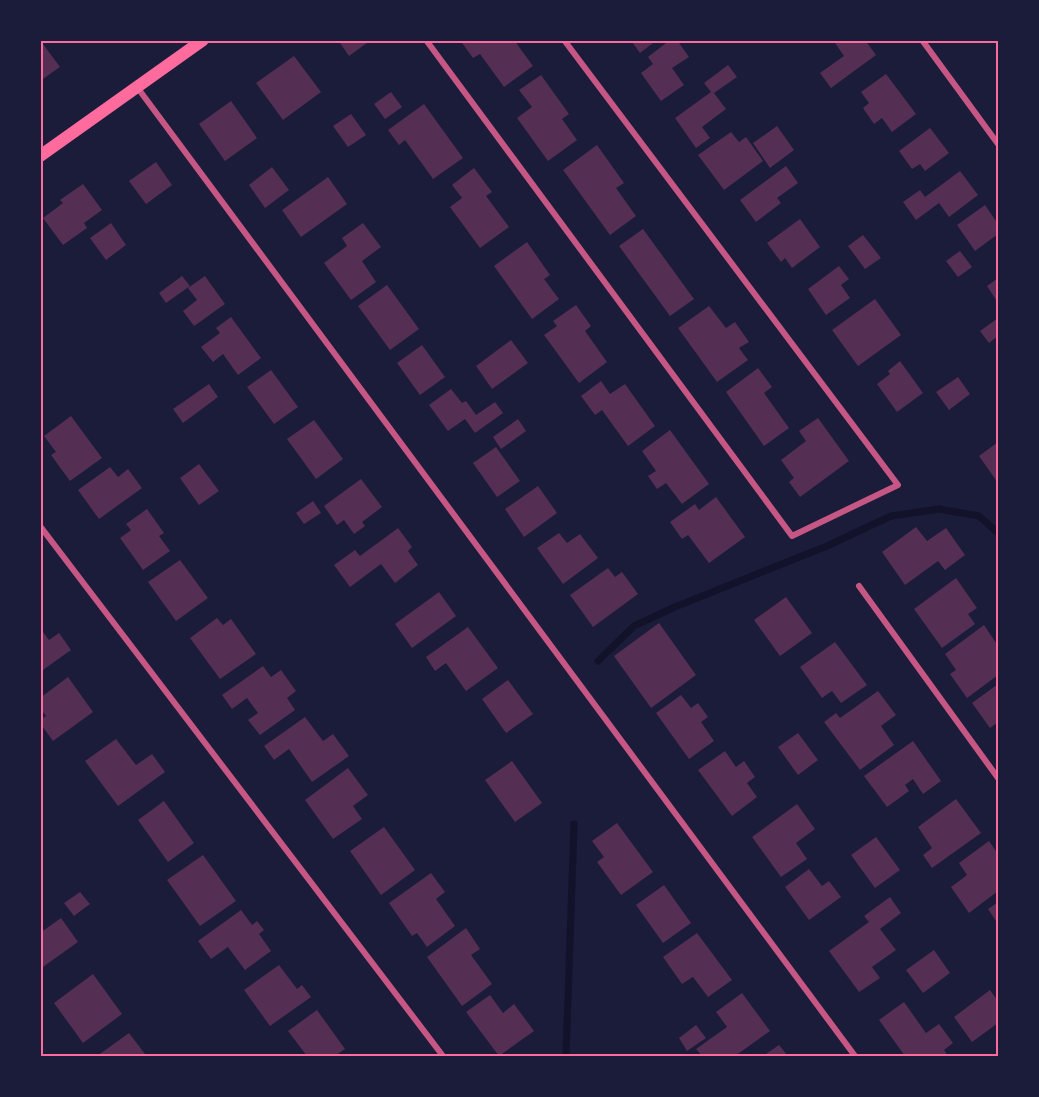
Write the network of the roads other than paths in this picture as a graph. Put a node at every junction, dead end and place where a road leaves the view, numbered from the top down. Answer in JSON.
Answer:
{"nodes":[{"id":1,"x":203,"y":40,"type":"edge"},
{"id":2,"x":426,"y":40,"type":"edge"},
{"id":3,"x":564,"y":40,"type":"edge"},
{"id":4,"x":922,"y":40,"type":"edge"},
{"id":5,"x":137,"y":87,"type":"junction"},
{"id":6,"x":999,"y":144,"type":"edge"},
{"id":7,"x":40,"y":156,"type":"edge"},
{"id":8,"x":40,"y":526,"type":"edge"},
{"id":9,"x":859,"y":586,"type":"dead end"},
{"id":10,"x":999,"y":778,"type":"edge"},
{"id":11,"x":443,"y":1056,"type":"edge"},
{"id":12,"x":855,"y":1056,"type":"edge"}],
"edges":[{"from":1,"to":5,"type":"main road"},
{"from":2,"to":3,"type":"street"},
{"from":4,"to":6,"type":"street"},
{"from":5,"to":7,"type":"main road"},
{"from":5,"to":12,"type":"street"},
{"from":8,"to":11,"type":"street"},
{"from":9,"to":10,"type":"street"}]}
